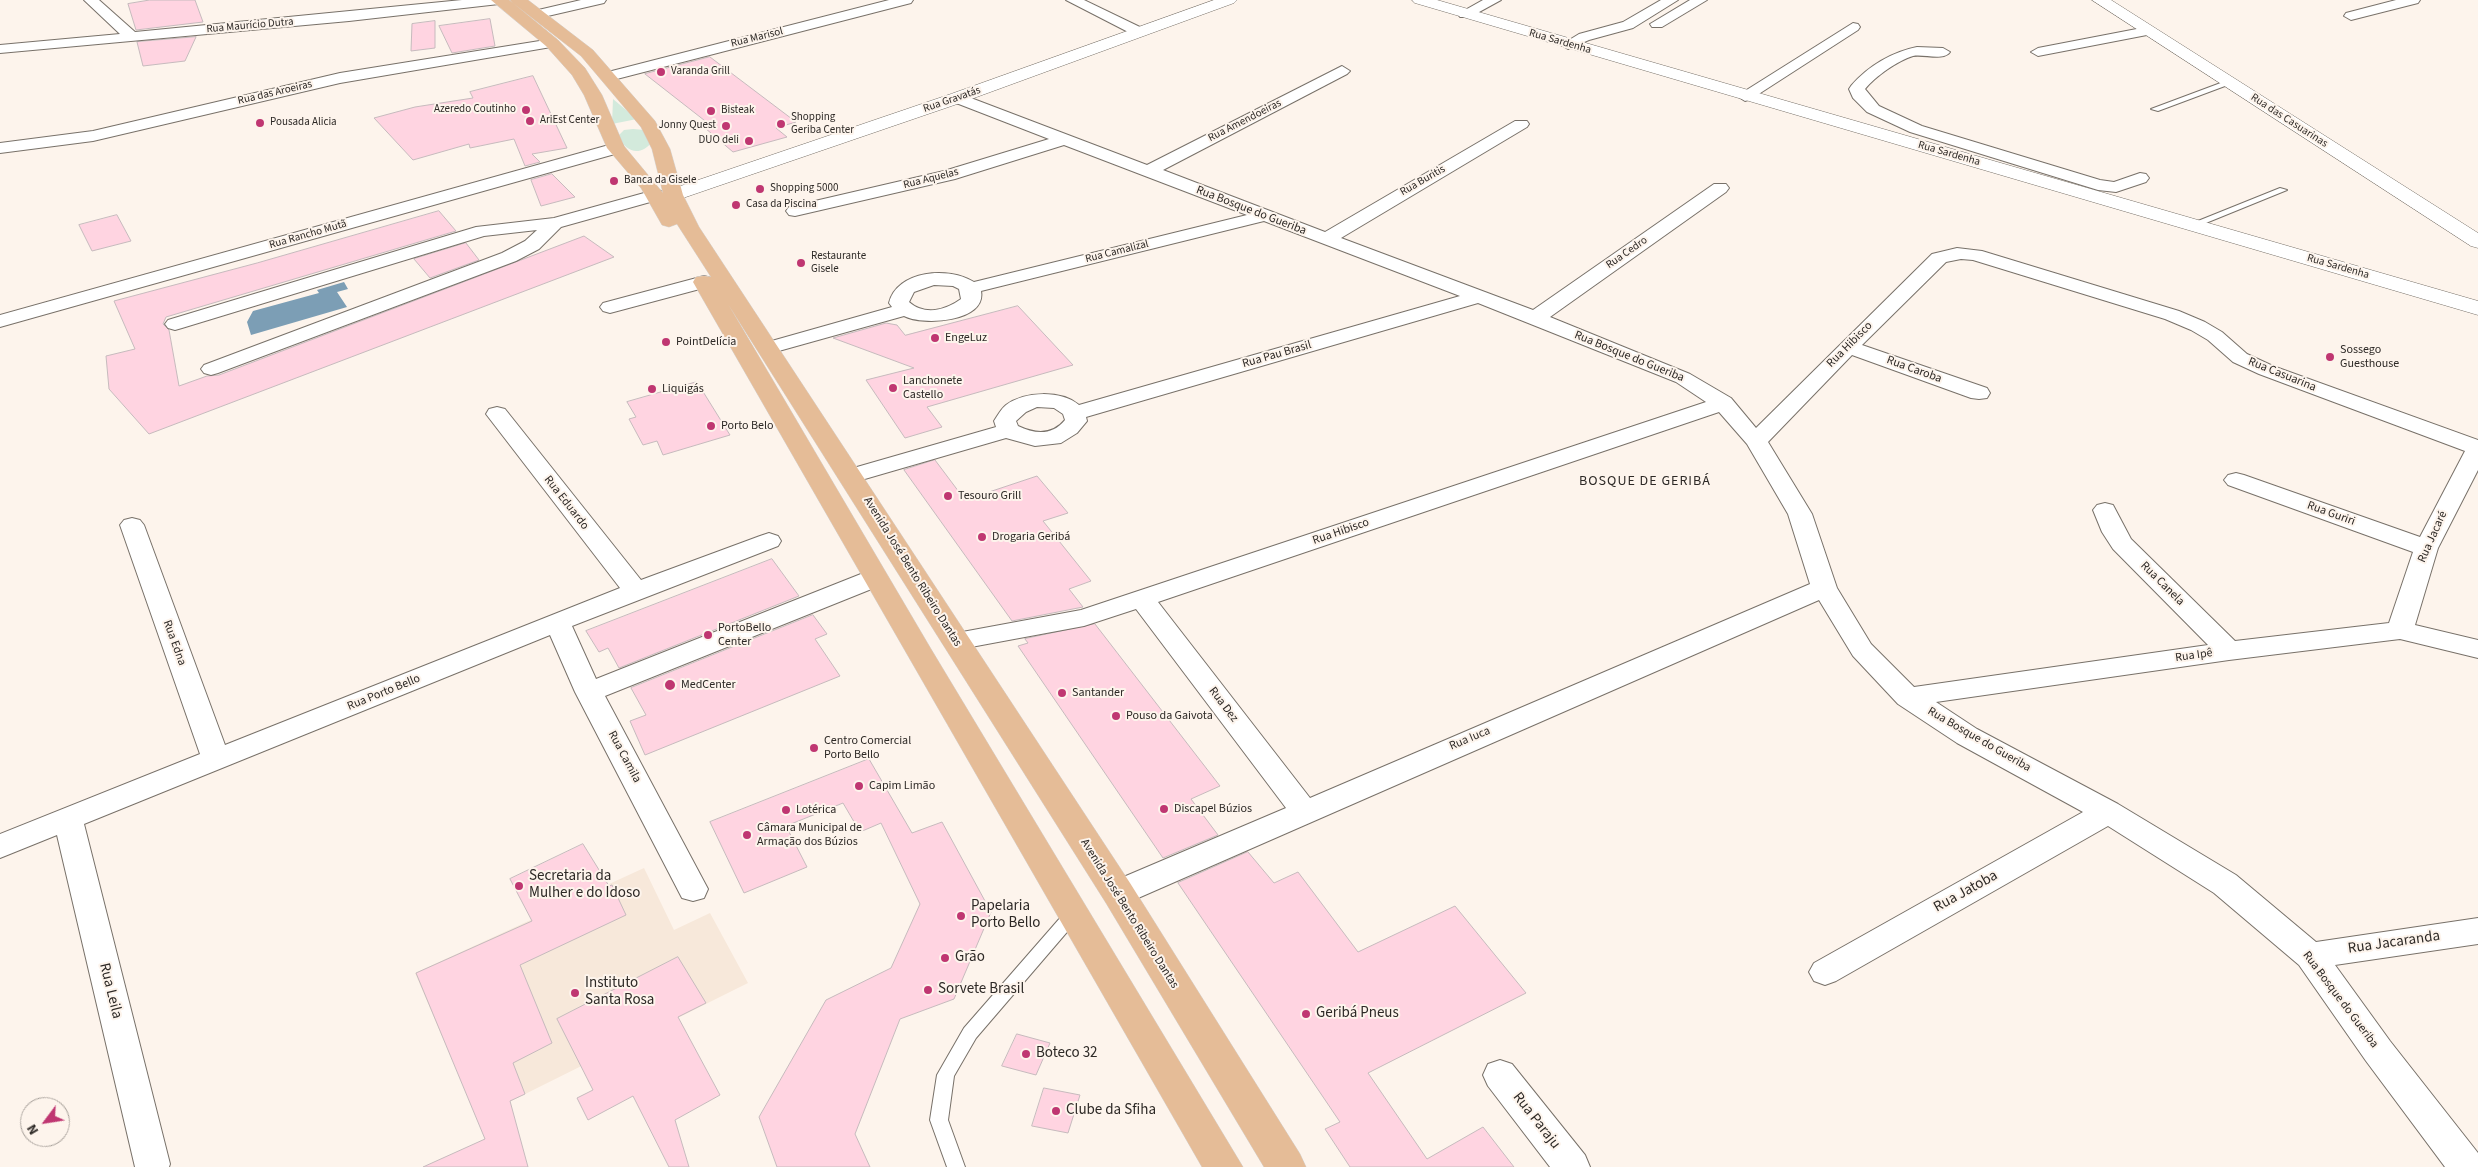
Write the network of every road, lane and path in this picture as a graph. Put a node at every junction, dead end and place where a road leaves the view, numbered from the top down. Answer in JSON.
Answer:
{"nodes":[{"id":1,"x":91,"y":0,"type":"edge"},
{"id":2,"x":499,"y":0,"type":"edge"},
{"id":3,"x":599,"y":0,"type":"edge"},
{"id":4,"x":906,"y":0,"type":"edge"},
{"id":5,"x":1073,"y":0,"type":"edge"},
{"id":6,"x":1229,"y":0,"type":"edge"},
{"id":7,"x":1420,"y":0,"type":"edge"},
{"id":8,"x":1494,"y":0,"type":"edge"},
{"id":9,"x":1671,"y":0,"type":"edge"},
{"id":10,"x":1700,"y":0,"type":"edge"},
{"id":11,"x":2100,"y":0,"type":"edge"},
{"id":12,"x":2413,"y":0,"type":"edge"},
{"id":13,"x":319,"y":5,"type":"dead end"},
{"id":14,"x":529,"y":7,"type":"edge"},
{"id":15,"x":1465,"y":14,"type":"junction"},
{"id":16,"x":2350,"y":16,"type":"dead end"},
{"id":17,"x":301,"y":22,"type":"junction"},
{"id":18,"x":1853,"y":26,"type":"dead end"},
{"id":19,"x":2147,"y":31,"type":"junction"},
{"id":20,"x":1139,"y":32,"type":"junction"},
{"id":21,"x":1603,"y":32,"type":"junction"},
{"id":22,"x":131,"y":36,"type":"junction"},
{"id":23,"x":552,"y":43,"type":"junction"},
{"id":24,"x":1568,"y":45,"type":"junction"},
{"id":25,"x":0,"y":49,"type":"edge"},
{"id":26,"x":1943,"y":52,"type":"dead end"},
{"id":27,"x":2038,"y":52,"type":"dead end"},
{"id":28,"x":1342,"y":71,"type":"dead end"},
{"id":29,"x":609,"y":76,"type":"junction"},
{"id":30,"x":2229,"y":83,"type":"junction"},
{"id":31,"x":1745,"y":96,"type":"junction"},
{"id":32,"x":957,"y":98,"type":"junction"},
{"id":33,"x":1873,"y":109,"type":"junction"},
{"id":34,"x":2156,"y":109,"type":"dead end"},
{"id":35,"x":1521,"y":124,"type":"dead end"},
{"id":36,"x":649,"y":125,"type":"junction"},
{"id":37,"x":1847,"y":125,"type":"junction"},
{"id":38,"x":1065,"y":139,"type":"junction"},
{"id":39,"x":615,"y":146,"type":"junction"},
{"id":40,"x":0,"y":148,"type":"edge"},
{"id":41,"x":661,"y":149,"type":"junction"},
{"id":42,"x":1148,"y":171,"type":"junction"},
{"id":43,"x":2140,"y":178,"type":"dead end"},
{"id":44,"x":1720,"y":188,"type":"dead end"},
{"id":45,"x":2283,"y":190,"type":"dead end"},
{"id":46,"x":664,"y":195,"type":"junction"},
{"id":47,"x":795,"y":211,"type":"dead end"},
{"id":48,"x":1263,"y":216,"type":"junction"},
{"id":49,"x":555,"y":223,"type":"junction"},
{"id":50,"x":2193,"y":225,"type":"junction"},
{"id":51,"x":1325,"y":239,"type":"junction"},
{"id":52,"x":2478,"y":242,"type":"edge"},
{"id":53,"x":1949,"y":254,"type":"joint"},
{"id":54,"x":704,"y":282,"type":"junction"},
{"id":55,"x":970,"y":288,"type":"junction"},
{"id":56,"x":1479,"y":297,"type":"junction"},
{"id":57,"x":610,"y":308,"type":"dead end"},
{"id":58,"x":2478,"y":308,"type":"edge"},
{"id":59,"x":905,"y":310,"type":"junction"},
{"id":60,"x":1535,"y":318,"type":"junction"},
{"id":61,"x":0,"y":321,"type":"edge"},
{"id":62,"x":175,"y":324,"type":"dead end"},
{"id":63,"x":1848,"y":347,"type":"junction"},
{"id":64,"x":768,"y":348,"type":"junction"},
{"id":65,"x":211,"y":369,"type":"dead end"},
{"id":66,"x":1979,"y":393,"type":"dead end"},
{"id":67,"x":1723,"y":403,"type":"junction"},
{"id":68,"x":1075,"y":413,"type":"junction"},
{"id":69,"x":497,"y":414,"type":"dead end"},
{"id":70,"x":1008,"y":430,"type":"junction"},
{"id":71,"x":1756,"y":441,"type":"junction"},
{"id":72,"x":2478,"y":448,"type":"edge"},
{"id":73,"x":851,"y":476,"type":"junction"},
{"id":74,"x":2236,"y":480,"type":"dead end"},
{"id":75,"x":2105,"y":510,"type":"dead end"},
{"id":76,"x":132,"y":525,"type":"dead end"},
{"id":77,"x":769,"y":541,"type":"dead end"},
{"id":78,"x":2426,"y":548,"type":"junction"},
{"id":79,"x":876,"y":578,"type":"junction"},
{"id":80,"x":1824,"y":588,"type":"junction"},
{"id":81,"x":636,"y":591,"type":"junction"},
{"id":82,"x":1142,"y":599,"type":"junction"},
{"id":83,"x":558,"y":624,"type":"junction"},
{"id":84,"x":2400,"y":630,"type":"junction"},
{"id":85,"x":955,"y":641,"type":"junction"},
{"id":86,"x":2478,"y":649,"type":"edge"},
{"id":87,"x":2229,"y":651,"type":"junction"},
{"id":88,"x":589,"y":692,"type":"junction"},
{"id":89,"x":1908,"y":697,"type":"junction"},
{"id":90,"x":216,"y":760,"type":"junction"},
{"id":91,"x":1304,"y":811,"type":"junction"},
{"id":92,"x":2108,"y":812,"type":"junction"},
{"id":93,"x":68,"y":819,"type":"junction"},
{"id":94,"x":0,"y":846,"type":"edge"},
{"id":95,"x":693,"y":889,"type":"dead end"},
{"id":96,"x":1118,"y":893,"type":"junction"},
{"id":97,"x":1073,"y":914,"type":"junction"},
{"id":98,"x":2478,"y":931,"type":"edge"},
{"id":99,"x":2310,"y":956,"type":"junction"},
{"id":100,"x":1824,"y":972,"type":"dead end"},
{"id":101,"x":1500,"y":1075,"type":"dead end"},
{"id":102,"x":152,"y":1164,"type":"dead end"},
{"id":103,"x":956,"y":1167,"type":"edge"},
{"id":104,"x":1223,"y":1167,"type":"edge"},
{"id":105,"x":1286,"y":1167,"type":"edge"},
{"id":106,"x":1572,"y":1167,"type":"edge"},
{"id":107,"x":2467,"y":1167,"type":"edge"}],
"edges":[{"from":1,"to":22,"type":"street"},
{"from":2,"to":17,"type":"street","name":"Rua Maurício Dutra"},
{"from":2,"to":23,"type":"main road","name":"Avenida José Bento Ribeiro Dantas"},
{"from":3,"to":14,"type":"street"},
{"from":4,"to":29,"type":"street","name":"Rua Marisol"},
{"from":5,"to":20,"type":"street"},
{"from":6,"to":20,"type":"street","name":"Rua Gravatás"},
{"from":7,"to":15,"type":"street","name":"Rua Sardenha"},
{"from":8,"to":15,"type":"street"},
{"from":9,"to":21,"type":"street"},
{"from":10,"to":21,"type":"street"},
{"from":11,"to":19,"type":"street","name":"Rua das Casuarinas"},
{"from":12,"to":16,"type":"street"},
{"from":13,"to":17,"type":"street"},
{"from":14,"to":29,"type":"main road","name":"Avenida José Bento Ribeiro Dantas"},
{"from":15,"to":24,"type":"street","name":"Rua Sardenha"},
{"from":17,"to":22,"type":"street","name":"Rua Maurício Dutra"},
{"from":18,"to":31,"type":"street"},
{"from":19,"to":27,"type":"street"},
{"from":19,"to":30,"type":"street","name":"Rua das Casuarinas"},
{"from":20,"to":32,"type":"street","name":"Rua Gravatás"},
{"from":21,"to":24,"type":"street"},
{"from":22,"to":25,"type":"street","name":"Rua Maurício Dutra"},
{"from":23,"to":39,"type":"main road","name":"Avenida José Bento Ribeiro Dantas"},
{"from":23,"to":40,"type":"street","name":"Rua das Aroeiras"},
{"from":24,"to":31,"type":"street","name":"Rua Sardenha"},
{"from":26,"to":33,"type":"street"},
{"from":28,"to":42,"type":"street","name":"Rua Amendoeiras"},
{"from":29,"to":36,"type":"main road","name":"Avenida José Bento Ribeiro Dantas"},
{"from":30,"to":34,"type":"lane"},
{"from":30,"to":52,"type":"street","name":"Rua das Casuarinas"},
{"from":31,"to":37,"type":"street","name":"Rua Sardenha"},
{"from":32,"to":38,"type":"street","name":"Rua Bosque do Gueriba"},
{"from":32,"to":46,"type":"street","name":"Rua Gravatás"},
{"from":33,"to":37,"type":"street"},
{"from":33,"to":43,"type":"street"},
{"from":35,"to":51,"type":"street","name":"Rua Buritis"},
{"from":36,"to":39,"type":"main road"},
{"from":36,"to":41,"type":"main road","name":"Avenida José Bento Ribeiro Dantas"},
{"from":37,"to":50,"type":"street","name":"Rua Sardenha"},
{"from":38,"to":42,"type":"street","name":"Rua Bosque do Gueriba"},
{"from":38,"to":47,"type":"street","name":"Rua Aquelas"},
{"from":39,"to":41,"type":"main road"},
{"from":39,"to":46,"type":"main road","name":"Avenida José Bento Ribeiro Dantas"},
{"from":39,"to":61,"type":"street","name":"Rua Rancho Mutã"},
{"from":41,"to":46,"type":"main road","name":"Avenida José Bento Ribeiro Dantas"},
{"from":42,"to":48,"type":"street","name":"Rua Bosque do Gueriba"},
{"from":44,"to":60,"type":"street","name":"Rua Cedro"},
{"from":45,"to":50,"type":"lane"},
{"from":46,"to":49,"type":"street"},
{"from":46,"to":54,"type":"main road","name":"Avenida José Bento Ribeiro Dantas"},
{"from":46,"to":64,"type":"main road","name":"Avenida José Bento Ribeiro Dantas"},
{"from":48,"to":51,"type":"street","name":"Rua Bosque do Gueriba"},
{"from":48,"to":55,"type":"street","name":"Rua Camalizal"},
{"from":49,"to":62,"type":"street"},
{"from":49,"to":65,"type":"street"},
{"from":50,"to":58,"type":"street","name":"Rua Sardenha"},
{"from":51,"to":56,"type":"street","name":"Rua Bosque do Gueriba"},
{"from":53,"to":63,"type":"street","name":"Rua Hibisco"},
{"from":53,"to":72,"type":"street","name":"Rua Casuarina"},
{"from":54,"to":57,"type":"street"},
{"from":54,"to":79,"type":"main road","name":"Avenida José Bento Ribeiro Dantas"},
{"from":55,"to":59,"type":"street"},
{"from":55,"to":59,"type":"street"},
{"from":56,"to":60,"type":"street","name":"Rua Bosque do Gueriba"},
{"from":56,"to":68,"type":"street","name":"Rua Pau Brasil"},
{"from":59,"to":64,"type":"street"},
{"from":60,"to":67,"type":"street","name":"Rua Bosque do Gueriba"},
{"from":63,"to":66,"type":"street","name":"Rua Caroba"},
{"from":63,"to":71,"type":"street","name":"Rua Hibisco"},
{"from":64,"to":73,"type":"main road","name":"Avenida José Bento Ribeiro Dantas"},
{"from":67,"to":71,"type":"street","name":"Rua Bosque do Gueriba"},
{"from":67,"to":82,"type":"street","name":"Rua Hibisco"},
{"from":68,"to":70,"type":"street"},
{"from":68,"to":70,"type":"street"},
{"from":69,"to":81,"type":"street","name":"Rua Eduardo"},
{"from":70,"to":73,"type":"street"},
{"from":71,"to":80,"type":"street","name":"Rua Bosque do Gueriba"},
{"from":72,"to":78,"type":"street","name":"Rua Jacaré"},
{"from":73,"to":85,"type":"main road","name":"Avenida José Bento Ribeiro Dantas"},
{"from":74,"to":78,"type":"street","name":"Rua Guriri"},
{"from":75,"to":87,"type":"street","name":"Rua Canela"},
{"from":76,"to":90,"type":"street","name":"Rua Edna"},
{"from":77,"to":81,"type":"street","name":"Rua Porto Bello"},
{"from":78,"to":84,"type":"street","name":"Rua Jacaré"},
{"from":79,"to":88,"type":"street"},
{"from":79,"to":97,"type":"main road","name":"Avenida José Bento Ribeiro Dantas"},
{"from":80,"to":89,"type":"street","name":"Rua Bosque do Gueriba"},
{"from":80,"to":91,"type":"street","name":"Rua Iuca"},
{"from":81,"to":83,"type":"street","name":"Rua Porto Bello"},
{"from":82,"to":85,"type":"street","name":"Rua Hibisco"},
{"from":82,"to":91,"type":"street","name":"Rua Dez"},
{"from":83,"to":88,"type":"street","name":"Rua Camila"},
{"from":83,"to":90,"type":"street","name":"Rua Porto Bello"},
{"from":84,"to":86,"type":"street","name":"Rua Ipê"},
{"from":84,"to":87,"type":"street","name":"Rua Ipê"},
{"from":85,"to":96,"type":"main road","name":"Avenida José Bento Ribeiro Dantas"},
{"from":87,"to":89,"type":"street","name":"Rua Ipê"},
{"from":88,"to":95,"type":"street","name":"Rua Camila"},
{"from":89,"to":92,"type":"street","name":"Rua Bosque do Gueriba"},
{"from":90,"to":93,"type":"street","name":"Rua Porto Bello"},
{"from":91,"to":96,"type":"street","name":"Rua Iuca"},
{"from":92,"to":99,"type":"street","name":"Rua Bosque do Gueriba"},
{"from":92,"to":100,"type":"street","name":"Rua Jatoba"},
{"from":93,"to":94,"type":"street","name":"Rua Porto Bello"},
{"from":93,"to":102,"type":"street","name":"Rua Leila"},
{"from":96,"to":105,"type":"main road","name":"Avenida José Bento Ribeiro Dantas"},
{"from":97,"to":103,"type":"lane"},
{"from":97,"to":104,"type":"main road","name":"Avenida José Bento Ribeiro Dantas"},
{"from":98,"to":99,"type":"street","name":"Rua Jacaranda"},
{"from":99,"to":107,"type":"street","name":"Rua Bosque do Gueriba"},
{"from":101,"to":106,"type":"street","name":"Rua Paraju"}]}
